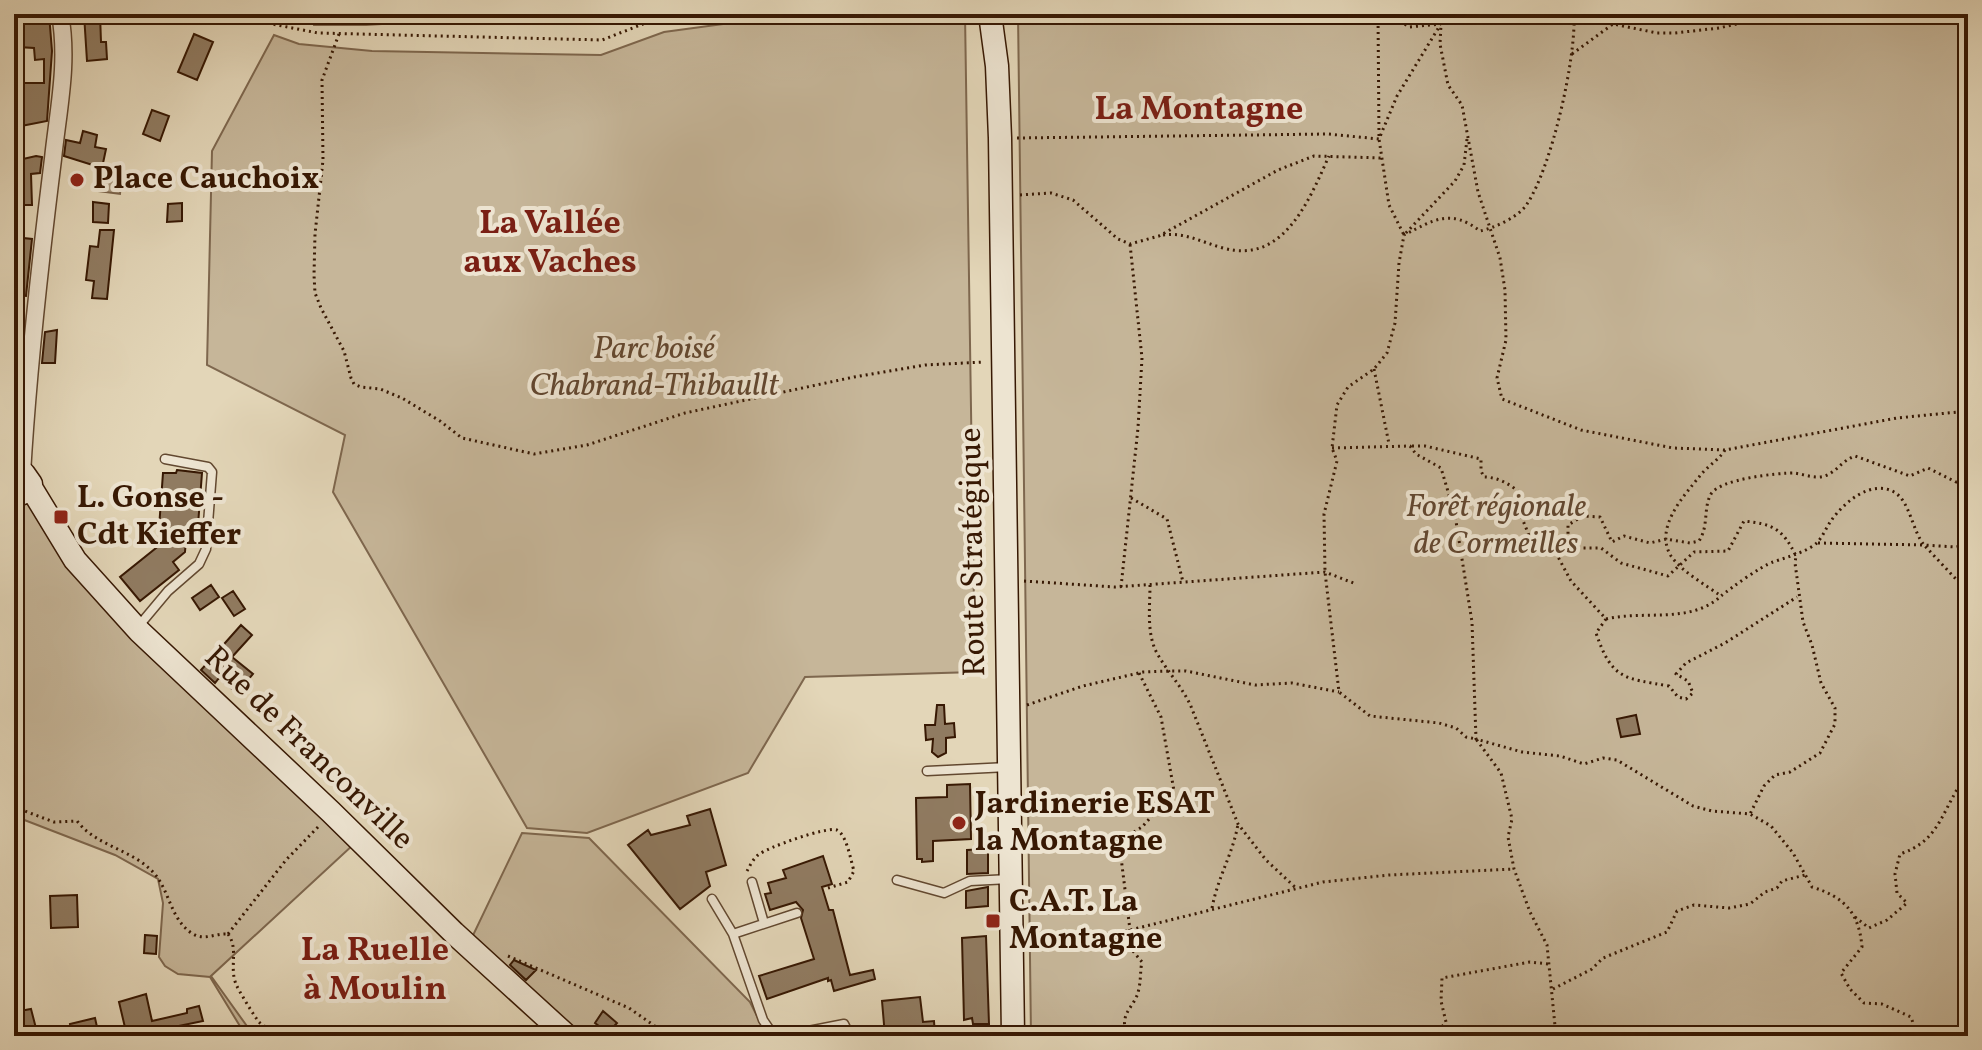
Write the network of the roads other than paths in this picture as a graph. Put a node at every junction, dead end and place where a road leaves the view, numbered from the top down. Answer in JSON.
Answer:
{"nodes":[{"id":1,"x":60,"y":14,"type":"edge"},
{"id":2,"x":990,"y":14,"type":"edge"},
{"id":3,"x":1002,"y":14,"type":"edge"},
{"id":4,"x":997,"y":66,"type":"junction"},
{"id":5,"x":165,"y":459,"type":"dead end"},
{"id":6,"x":25,"y":487,"type":"edge"},
{"id":7,"x":136,"y":628,"type":"junction"},
{"id":8,"x":1009,"y":767,"type":"junction"},
{"id":9,"x":927,"y":771,"type":"dead end"},
{"id":10,"x":1011,"y":879,"type":"junction"},
{"id":11,"x":897,"y":880,"type":"dead end"},
{"id":12,"x":752,"y":882,"type":"road end"},
{"id":13,"x":712,"y":899,"type":"dead end"},
{"id":14,"x":797,"y":913,"type":"dead end"},
{"id":15,"x":764,"y":923,"type":"junction"},
{"id":16,"x":733,"y":934,"type":"junction"},
{"id":17,"x":567,"y":1036,"type":"edge"},
{"id":18,"x":774,"y":1036,"type":"edge"},
{"id":19,"x":783,"y":1036,"type":"edge"},
{"id":20,"x":850,"y":1036,"type":"edge"},
{"id":21,"x":1013,"y":1036,"type":"edge"}],
"edges":[{"from":1,"to":6,"type":"street"},
{"from":2,"to":4,"type":"street","name":"Route Stratégique"},
{"from":3,"to":4,"type":"street","name":"Route Stratégique"},
{"from":4,"to":8,"type":"street","name":"Route Stratégique"},
{"from":5,"to":7,"type":"lane"},
{"from":6,"to":7,"type":"street","name":"Rue de Franconville"},
{"from":7,"to":17,"type":"street","name":"Rue de Franconville"},
{"from":8,"to":9,"type":"lane"},
{"from":8,"to":10,"type":"street","name":"Route Stratégique"},
{"from":10,"to":11,"type":"lane"},
{"from":10,"to":21,"type":"street","name":"Route Stratégique"},
{"from":12,"to":15,"type":"lane"},
{"from":13,"to":16,"type":"lane"},
{"from":14,"to":15,"type":"lane"},
{"from":15,"to":16,"type":"lane"},
{"from":16,"to":18,"type":"lane"},
{"from":19,"to":20,"type":"lane"}]}
